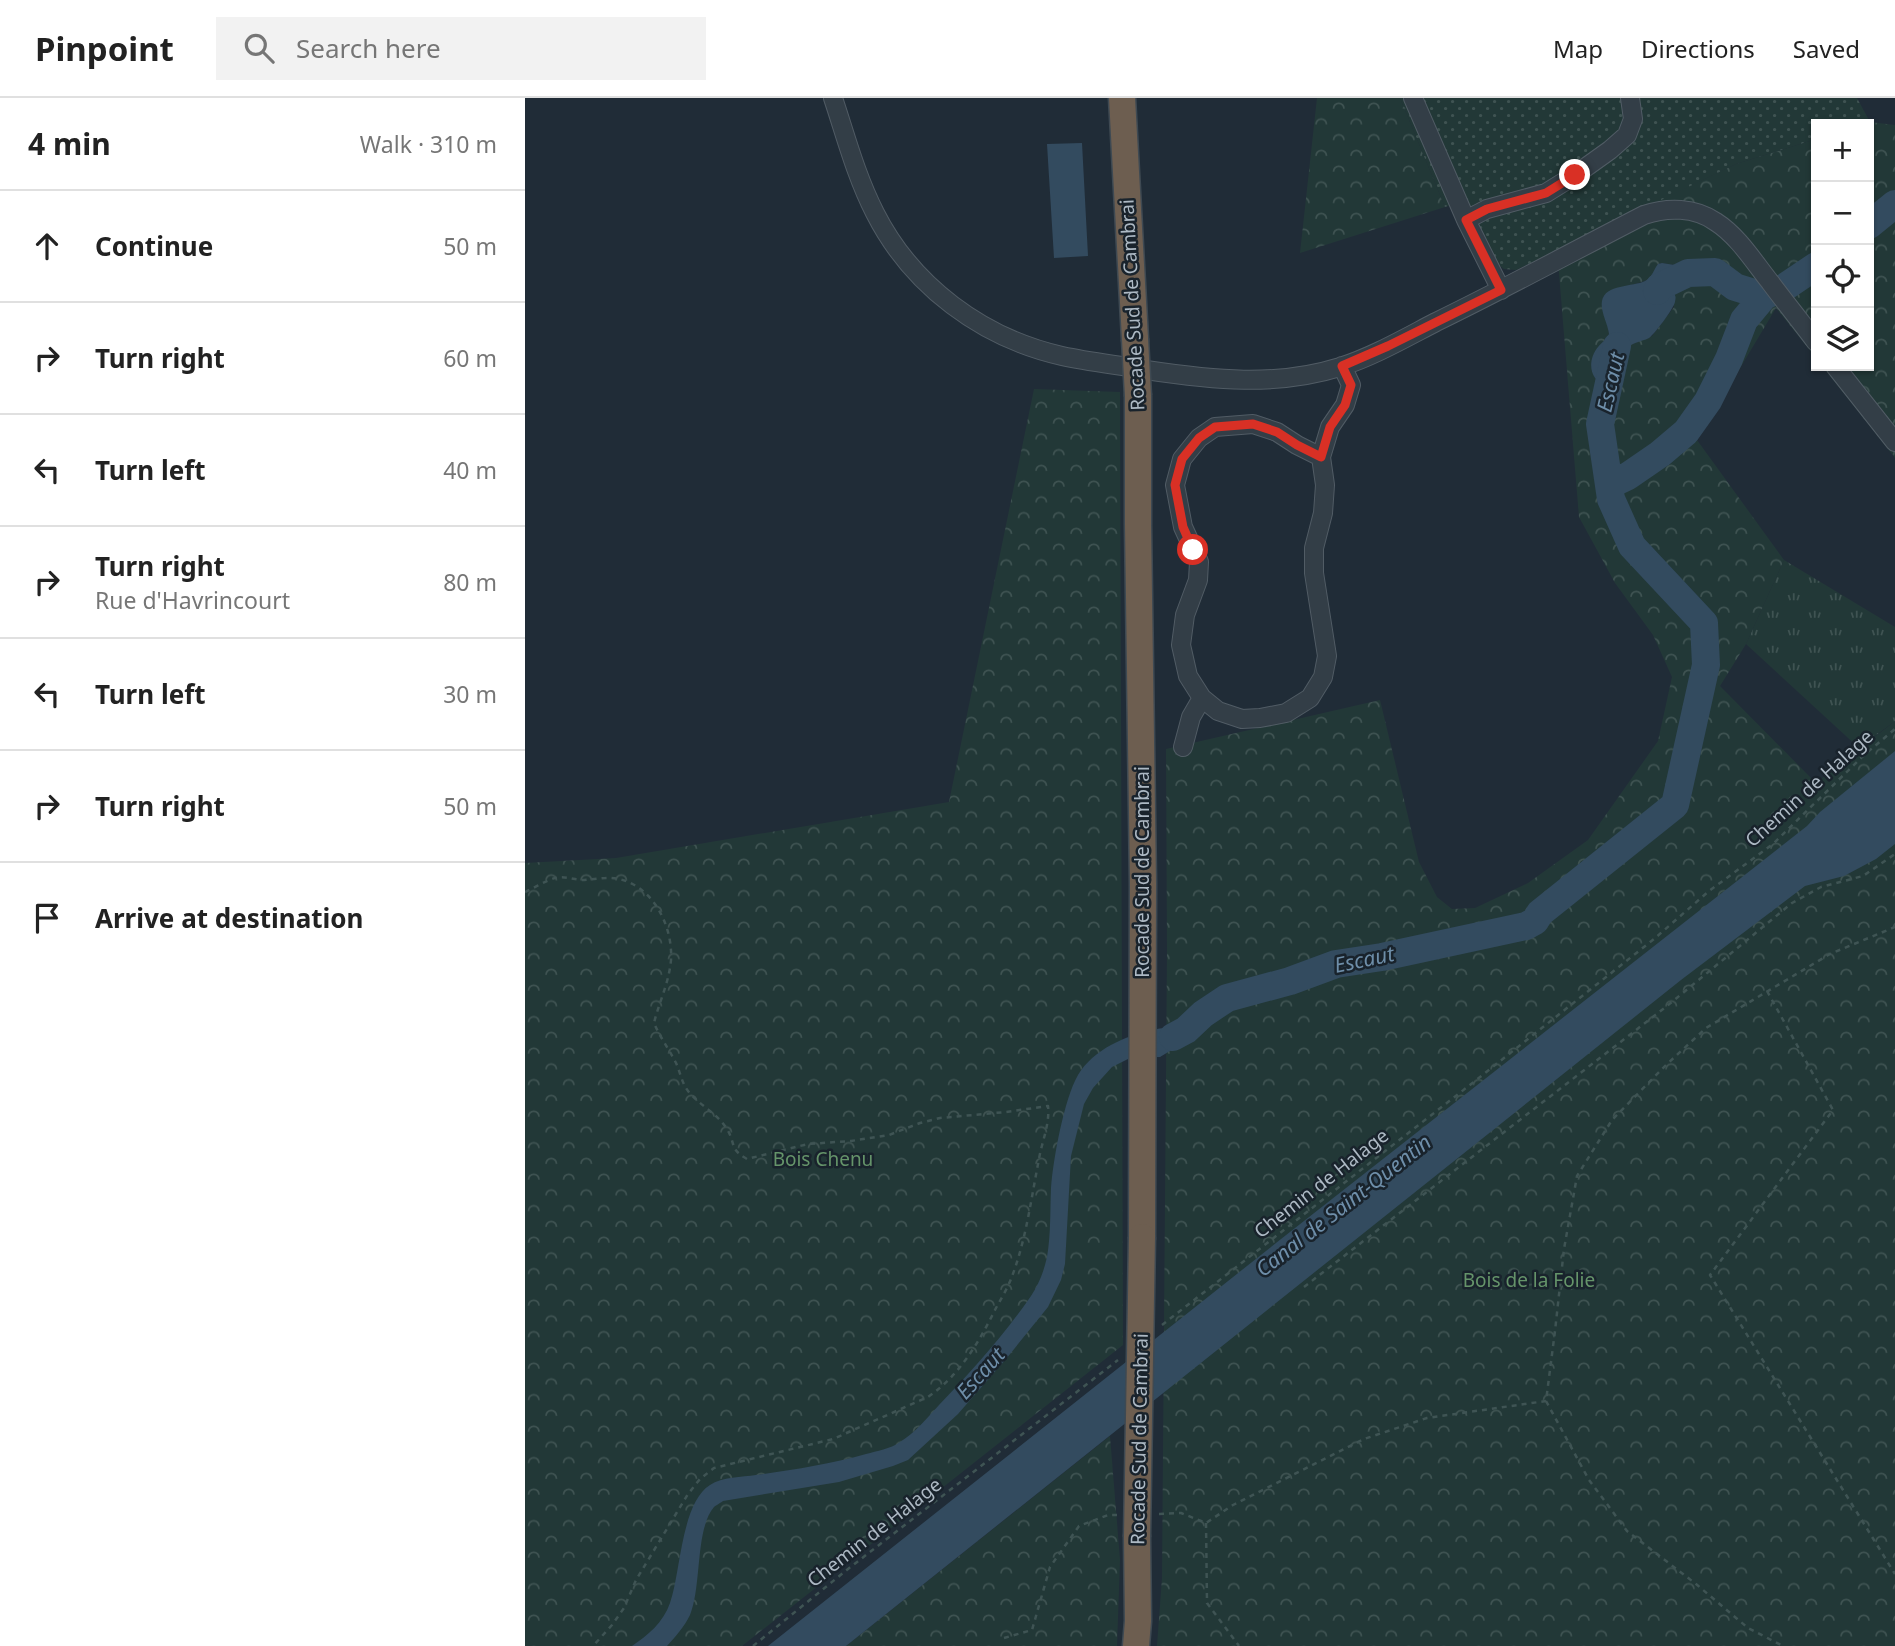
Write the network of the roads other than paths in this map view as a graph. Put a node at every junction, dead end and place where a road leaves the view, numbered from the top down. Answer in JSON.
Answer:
{"nodes":[{"id":1,"x":833,"y":98,"type":"edge"},
{"id":2,"x":1122,"y":98,"type":"edge"},
{"id":3,"x":1413,"y":98,"type":"edge"},
{"id":4,"x":1630,"y":98,"type":"edge"},
{"id":5,"x":1466,"y":220,"type":"junction"},
{"id":6,"x":1501,"y":290,"type":"junction"},
{"id":7,"x":1811,"y":336,"type":"edge"},
{"id":8,"x":1342,"y":366,"type":"junction"},
{"id":9,"x":1839,"y":371,"type":"edge"},
{"id":10,"x":1895,"y":442,"type":"edge"},
{"id":11,"x":1321,"y":457,"type":"junction"},
{"id":12,"x":1202,"y":698,"type":"junction"},
{"id":13,"x":1183,"y":747,"type":"dead end"},
{"id":14,"x":1136,"y":1646,"type":"edge"}],
"edges":[{"from":1,"to":8,"type":"street"},
{"from":2,"to":14,"type":"highway","name":"Rocade Sud de Cambrai","bridge":true},
{"from":3,"to":5,"type":"street"},
{"from":4,"to":5,"type":"street"},
{"from":5,"to":6,"type":"street"},
{"from":6,"to":7,"type":"street"},
{"from":6,"to":8,"type":"street"},
{"from":8,"to":11,"type":"street"},
{"from":9,"to":10,"type":"street"},
{"from":11,"to":12,"type":"street"},
{"from":11,"to":12,"type":"street"},
{"from":12,"to":13,"type":"street"}]}
